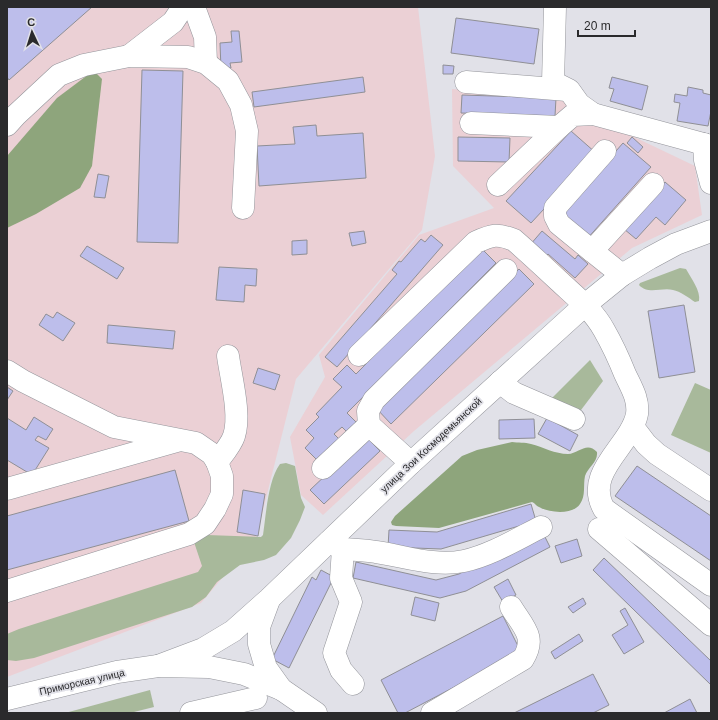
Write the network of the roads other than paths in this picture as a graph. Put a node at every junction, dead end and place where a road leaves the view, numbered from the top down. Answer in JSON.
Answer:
{"nodes":[{"id":1,"x":183,"y":7,"type":"edge"},
{"id":2,"x":194,"y":7,"type":"edge"},
{"id":3,"x":555,"y":7,"type":"edge"},
{"id":4,"x":129,"y":56,"type":"junction"},
{"id":5,"x":206,"y":63,"type":"junction"},
{"id":6,"x":466,"y":82,"type":"dead end"},
{"id":7,"x":569,"y":90,"type":"junction"},
{"id":8,"x":593,"y":114,"type":"junction"},
{"id":9,"x":472,"y":123,"type":"dead end"},
{"id":10,"x":7,"y":125,"type":"edge"},
{"id":11,"x":559,"y":127,"type":"junction"},
{"id":12,"x":708,"y":145,"type":"edge"},
{"id":13,"x":605,"y":151,"type":"dead end"},
{"id":14,"x":711,"y":183,"type":"edge"},
{"id":15,"x":653,"y":184,"type":"dead end"},
{"id":16,"x":498,"y":185,"type":"dead end"},
{"id":17,"x":243,"y":208,"type":"dead end"},
{"id":18,"x":711,"y":231,"type":"edge"},
{"id":19,"x":592,"y":251,"type":"junction"},
{"id":20,"x":506,"y":270,"type":"dead end"},
{"id":21,"x":622,"y":276,"type":"junction"},
{"id":22,"x":585,"y":305,"type":"junction"},
{"id":23,"x":359,"y":355,"type":"dead end"},
{"id":24,"x":228,"y":356,"type":"dead end"},
{"id":25,"x":7,"y":371,"type":"edge"},
{"id":26,"x":500,"y":382,"type":"junction"},
{"id":27,"x":574,"y":419,"type":"dead end"},
{"id":28,"x":369,"y":425,"type":"junction"},
{"id":29,"x":632,"y":427,"type":"junction"},
{"id":30,"x":180,"y":440,"type":"junction"},
{"id":31,"x":217,"y":462,"type":"junction"},
{"id":32,"x":411,"y":463,"type":"junction"},
{"id":33,"x":323,"y":468,"type":"dead end"},
{"id":34,"x":7,"y":489,"type":"edge"},
{"id":35,"x":711,"y":490,"type":"edge"},
{"id":36,"x":541,"y":526,"type":"dead end"},
{"id":37,"x":599,"y":529,"type":"dead end"},
{"id":38,"x":335,"y":545,"type":"junction"},
{"id":39,"x":711,"y":585,"type":"edge"},
{"id":40,"x":7,"y":591,"type":"edge"},
{"id":41,"x":269,"y":599,"type":"junction"},
{"id":42,"x":511,"y":607,"type":"dead end"},
{"id":43,"x":711,"y":625,"type":"edge"},
{"id":44,"x":158,"y":666,"type":"junction"},
{"id":45,"x":353,"y":684,"type":"dead end"},
{"id":46,"x":282,"y":689,"type":"junction"},
{"id":47,"x":256,"y":698,"type":"dead end"},
{"id":48,"x":7,"y":700,"type":"edge"},
{"id":49,"x":192,"y":713,"type":"edge"},
{"id":50,"x":316,"y":713,"type":"edge"},
{"id":51,"x":432,"y":713,"type":"edge"}],
"edges":[{"from":1,"to":4,"type":"street"},
{"from":2,"to":5,"type":"street"},
{"from":3,"to":7,"type":"street"},
{"from":4,"to":5,"type":"street"},
{"from":4,"to":10,"type":"street"},
{"from":5,"to":17,"type":"street"},
{"from":6,"to":7,"type":"street"},
{"from":7,"to":8,"type":"street"},
{"from":8,"to":11,"type":"street"},
{"from":8,"to":12,"type":"street"},
{"from":9,"to":11,"type":"street"},
{"from":11,"to":16,"type":"street"},
{"from":12,"to":14,"type":"street"},
{"from":13,"to":19,"type":"street"},
{"from":15,"to":19,"type":"street"},
{"from":18,"to":21,"type":"street","name":"улица Зои Космодемьянской"},
{"from":19,"to":21,"type":"street"},
{"from":20,"to":28,"type":"street"},
{"from":21,"to":22,"type":"street","name":"улица Зои Космодемьянской"},
{"from":22,"to":23,"type":"street"},
{"from":22,"to":26,"type":"street","name":"улица Зои Космодемьянской"},
{"from":22,"to":29,"type":"street"},
{"from":24,"to":31,"type":"street"},
{"from":25,"to":30,"type":"street"},
{"from":26,"to":27,"type":"street"},
{"from":26,"to":32,"type":"street","name":"улица Зои Космодемьянской"},
{"from":28,"to":32,"type":"street"},
{"from":28,"to":33,"type":"street"},
{"from":29,"to":35,"type":"street"},
{"from":29,"to":39,"type":"street"},
{"from":30,"to":31,"type":"street"},
{"from":30,"to":34,"type":"street"},
{"from":31,"to":40,"type":"street"},
{"from":32,"to":38,"type":"street","name":"улица Зои Космодемьянской"},
{"from":36,"to":38,"type":"street"},
{"from":37,"to":43,"type":"street"},
{"from":38,"to":41,"type":"street","name":"улица Зои Космодемьянской"},
{"from":38,"to":45,"type":"street"},
{"from":41,"to":44,"type":"street","name":"улица Зои Космодемьянской"},
{"from":41,"to":46,"type":"street"},
{"from":42,"to":51,"type":"street"},
{"from":44,"to":46,"type":"street"},
{"from":44,"to":48,"type":"street","name":"Приморская улица"},
{"from":46,"to":50,"type":"street"},
{"from":47,"to":49,"type":"street"}]}
